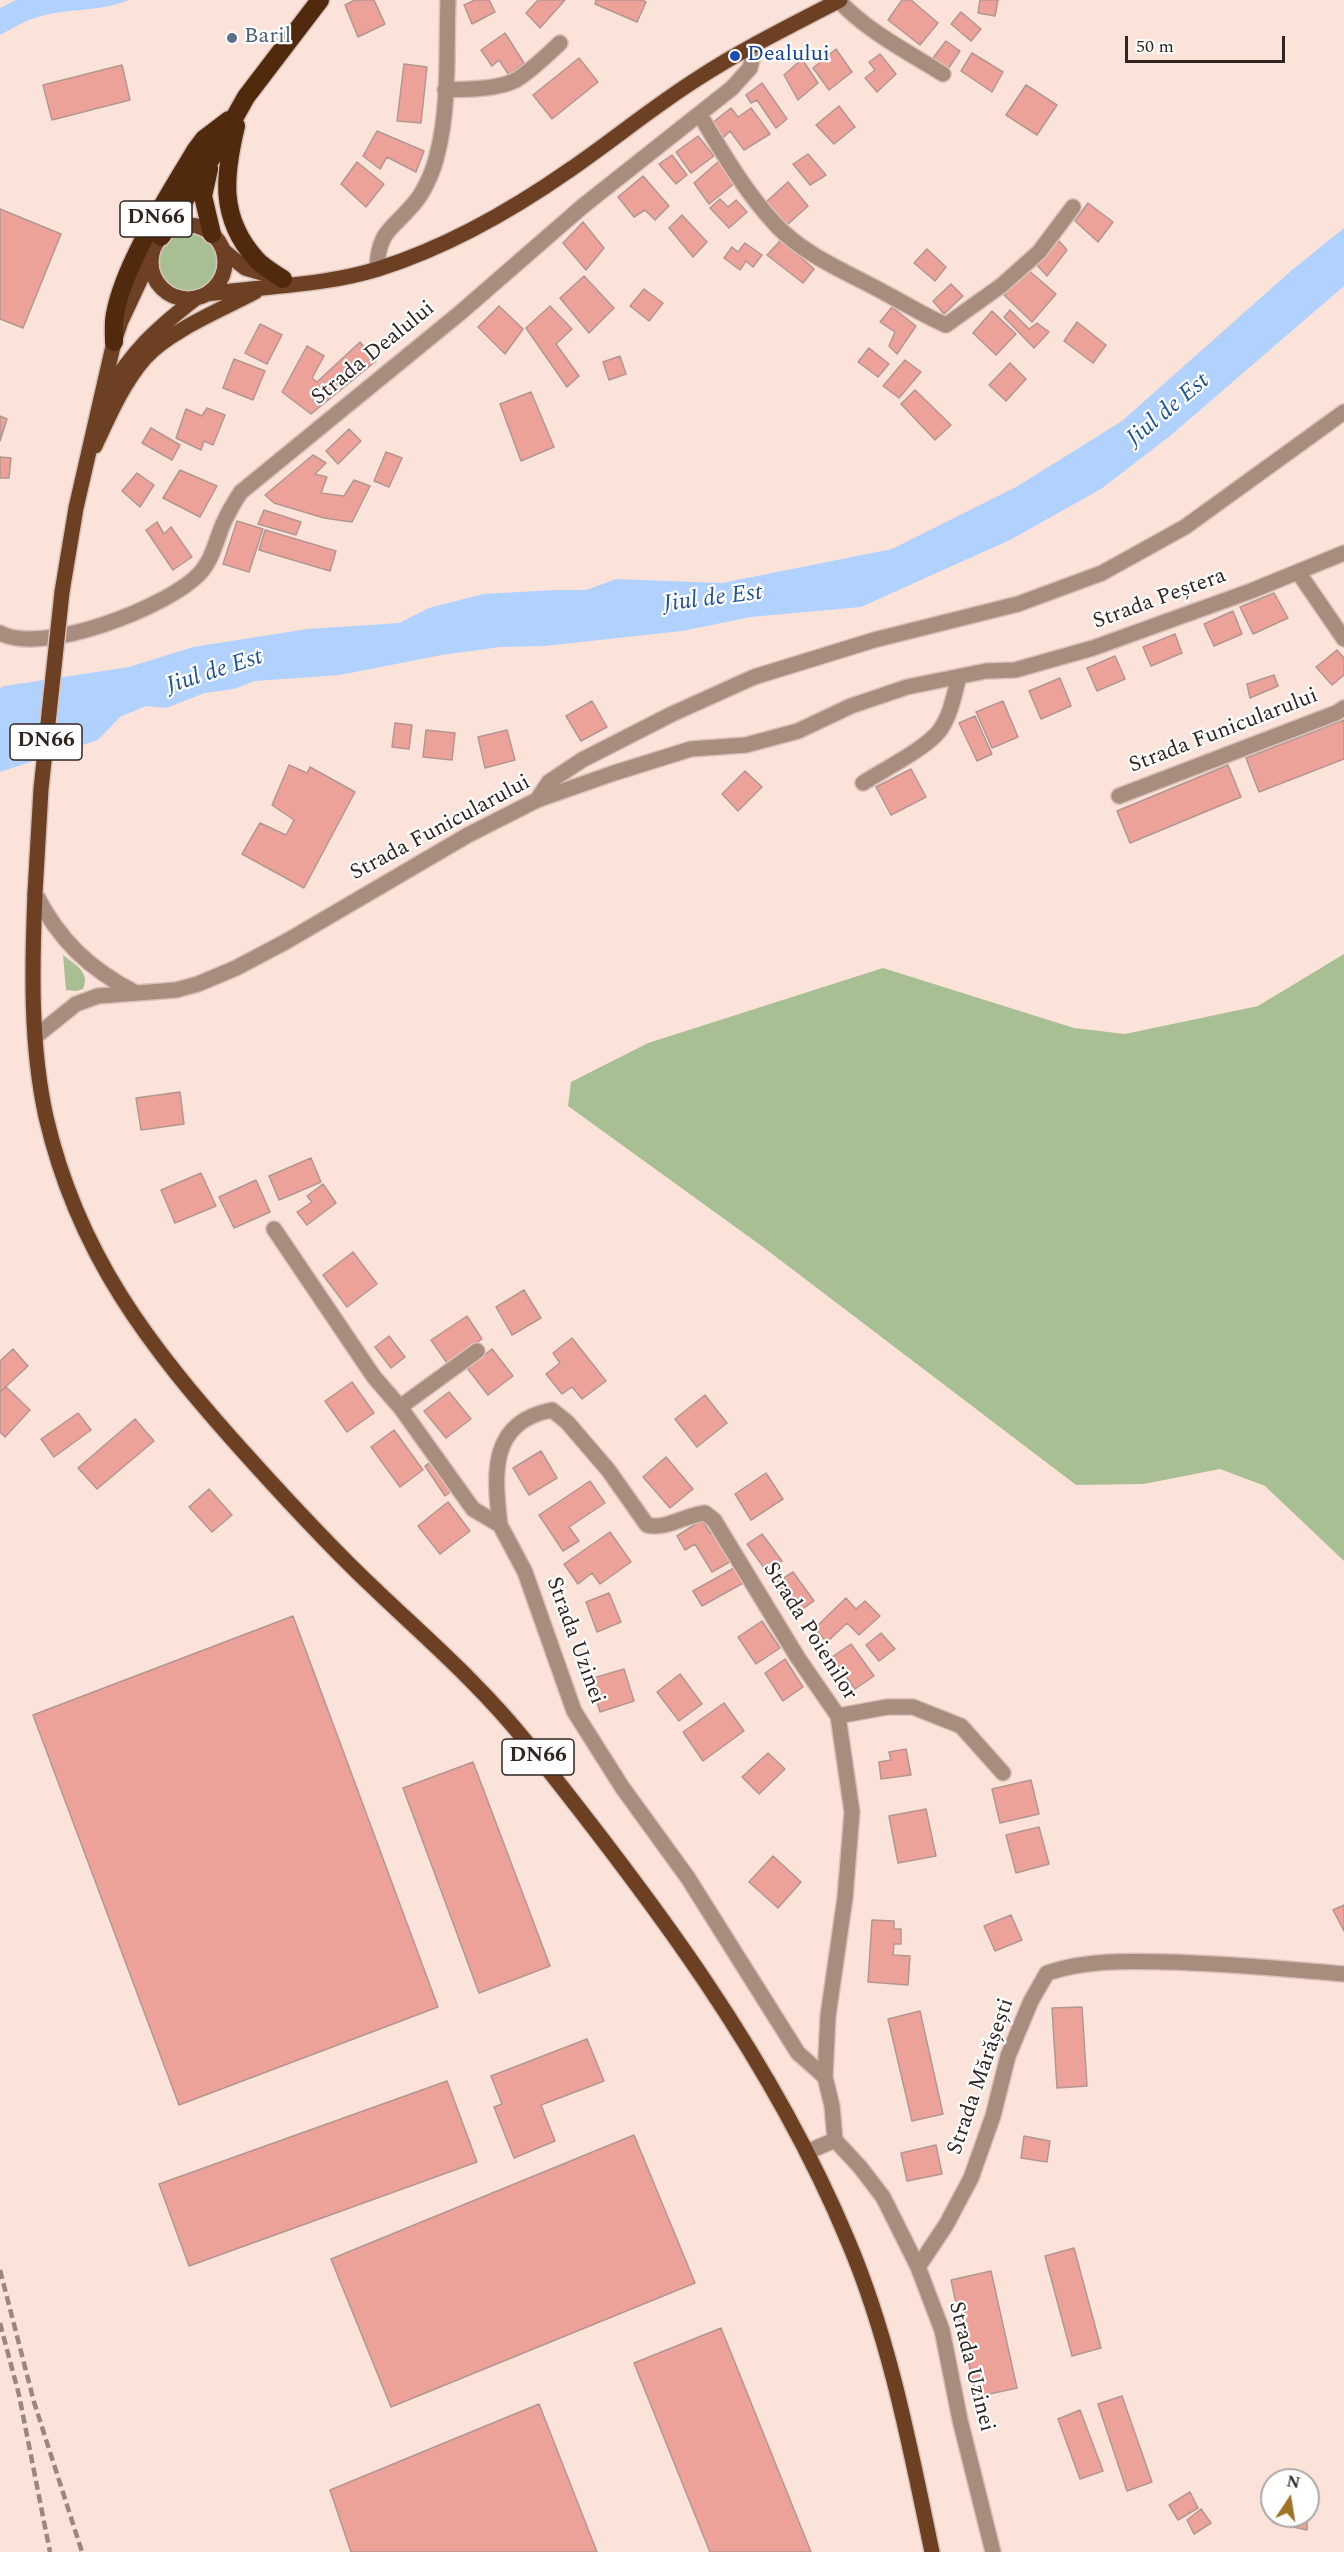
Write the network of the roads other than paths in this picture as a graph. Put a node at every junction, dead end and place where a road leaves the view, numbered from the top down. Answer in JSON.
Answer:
{"nodes":[{"id":1,"x":320,"y":0,"type":"edge"},
{"id":2,"x":448,"y":0,"type":"edge"},
{"id":3,"x":839,"y":0,"type":"edge"},
{"id":4,"x":560,"y":43,"type":"dead end"},
{"id":5,"x":756,"y":44,"type":"junction"},
{"id":6,"x":943,"y":74,"type":"dead end"},
{"id":7,"x":446,"y":90,"type":"junction"},
{"id":8,"x":238,"y":110,"type":"junction"},
{"id":9,"x":700,"y":115,"type":"junction"},
{"id":10,"x":213,"y":156,"type":"junction"},
{"id":11,"x":1072,"y":207,"type":"dead end"},
{"id":12,"x":212,"y":234,"type":"junction"},
{"id":13,"x":161,"y":237,"type":"junction"},
{"id":14,"x":224,"y":251,"type":"junction"},
{"id":15,"x":151,"y":257,"type":"junction"},
{"id":16,"x":377,"y":269,"type":"junction"},
{"id":17,"x":283,"y":279,"type":"junction"},
{"id":18,"x":304,"y":284,"type":"junction"},
{"id":19,"x":262,"y":288,"type":"junction"},
{"id":20,"x":202,"y":296,"type":"junction"},
{"id":21,"x":114,"y":342,"type":"junction"},
{"id":22,"x":1344,"y":412,"type":"edge"},
{"id":23,"x":96,"y":413,"type":"junction"},
{"id":24,"x":84,"y":468,"type":"junction"},
{"id":25,"x":1344,"y":553,"type":"edge"},
{"id":26,"x":1298,"y":572,"type":"junction"},
{"id":27,"x":0,"y":633,"type":"edge"},
{"id":28,"x":1344,"y":639,"type":"edge"},
{"id":29,"x":986,"y":672,"type":"joint"},
{"id":30,"x":959,"y":677,"type":"junction"},
{"id":31,"x":1344,"y":708,"type":"edge"},
{"id":32,"x":863,"y":783,"type":"dead end"},
{"id":33,"x":1119,"y":796,"type":"dead end"},
{"id":34,"x":537,"y":800,"type":"junction"},
{"id":35,"x":35,"y":893,"type":"junction"},
{"id":36,"x":136,"y":993,"type":"junction"},
{"id":37,"x":35,"y":1037,"type":"junction"},
{"id":38,"x":274,"y":1229,"type":"dead end"},
{"id":39,"x":477,"y":1351,"type":"dead end"},
{"id":40,"x":400,"y":1407,"type":"junction"},
{"id":41,"x":500,"y":1525,"type":"junction"},
{"id":42,"x":838,"y":1716,"type":"junction"},
{"id":43,"x":1004,"y":1773,"type":"dead end"},
{"id":44,"x":1344,"y":1974,"type":"edge"},
{"id":45,"x":825,"y":2077,"type":"junction"},
{"id":46,"x":835,"y":2140,"type":"junction"},
{"id":47,"x":807,"y":2152,"type":"junction"},
{"id":48,"x":918,"y":2267,"type":"junction"},
{"id":49,"x":932,"y":2552,"type":"edge"},
{"id":50,"x":993,"y":2552,"type":"edge"}],
"edges":[{"from":1,"to":8,"type":"highway","number":"DN66"},
{"from":2,"to":7,"type":"street"},
{"from":3,"to":5,"type":"main road"},
{"from":3,"to":6,"type":"street"},
{"from":4,"to":7,"type":"street"},
{"from":5,"to":9,"type":"street","name":"Strada Dealului"},
{"from":5,"to":16,"type":"main road"},
{"from":7,"to":16,"type":"street"},
{"from":8,"to":10,"type":"highway","number":"DN66"},
{"from":8,"to":17,"type":"highway"},
{"from":8,"to":21,"type":"highway","number":"DN66"},
{"from":9,"to":11,"type":"street"},
{"from":9,"to":27,"type":"street","name":"Strada Dealului"},
{"from":10,"to":12,"type":"highway","number":"DN66"},
{"from":10,"to":13,"type":"highway","number":"DN66"},
{"from":12,"to":13,"type":"main road","number":"DN66"},
{"from":12,"to":14,"type":"main road","number":"DN66"},
{"from":13,"to":15,"type":"main road","number":"DN66"},
{"from":14,"to":17,"type":"main road"},
{"from":14,"to":20,"type":"main road","number":"DN66"},
{"from":15,"to":20,"type":"main road","number":"DN66"},
{"from":15,"to":21,"type":"main road","number":"DN66"},
{"from":16,"to":18,"type":"main road"},
{"from":17,"to":18,"type":"main road"},
{"from":18,"to":19,"type":"main road"},
{"from":19,"to":20,"type":"main road"},
{"from":19,"to":24,"type":"main road"},
{"from":20,"to":23,"type":"main road","number":"DN66"},
{"from":21,"to":23,"type":"main road","number":"DN66"},
{"from":22,"to":34,"type":"street"},
{"from":23,"to":24,"type":"main road","number":"DN66"},
{"from":24,"to":35,"type":"main road","number":"DN66","bridge":true},
{"from":25,"to":26,"type":"street","name":"Strada Peștera"},
{"from":26,"to":28,"type":"street"},
{"from":26,"to":29,"type":"street","name":"Strada Peștera"},
{"from":29,"to":30,"type":"street","name":"Strada Funicularului"},
{"from":30,"to":32,"type":"street"},
{"from":30,"to":34,"type":"street","name":"Strada Funicularului"},
{"from":31,"to":33,"type":"street","name":"Strada Funicularului"},
{"from":34,"to":36,"type":"street","name":"Strada Funicularului"},
{"from":35,"to":36,"type":"street"},
{"from":35,"to":37,"type":"main road","number":"DN66"},
{"from":36,"to":37,"type":"street","name":"Strada Funicularului"},
{"from":37,"to":47,"type":"main road","number":"DN66"},
{"from":38,"to":40,"type":"street"},
{"from":39,"to":40,"type":"street"},
{"from":40,"to":41,"type":"street"},
{"from":41,"to":42,"type":"street","name":"Strada Poienilor"},
{"from":41,"to":45,"type":"street","name":"Strada Uzinei"},
{"from":42,"to":43,"type":"street"},
{"from":42,"to":45,"type":"street","name":"Strada Poienilor"},
{"from":44,"to":48,"type":"street","name":"Strada Mărășești"},
{"from":45,"to":46,"type":"street","name":"Strada Poienilor"},
{"from":46,"to":47,"type":"street"},
{"from":46,"to":48,"type":"street","name":"Strada Uzinei"},
{"from":47,"to":49,"type":"main road","number":"DN66"},
{"from":48,"to":50,"type":"street","name":"Strada Uzinei"}]}
